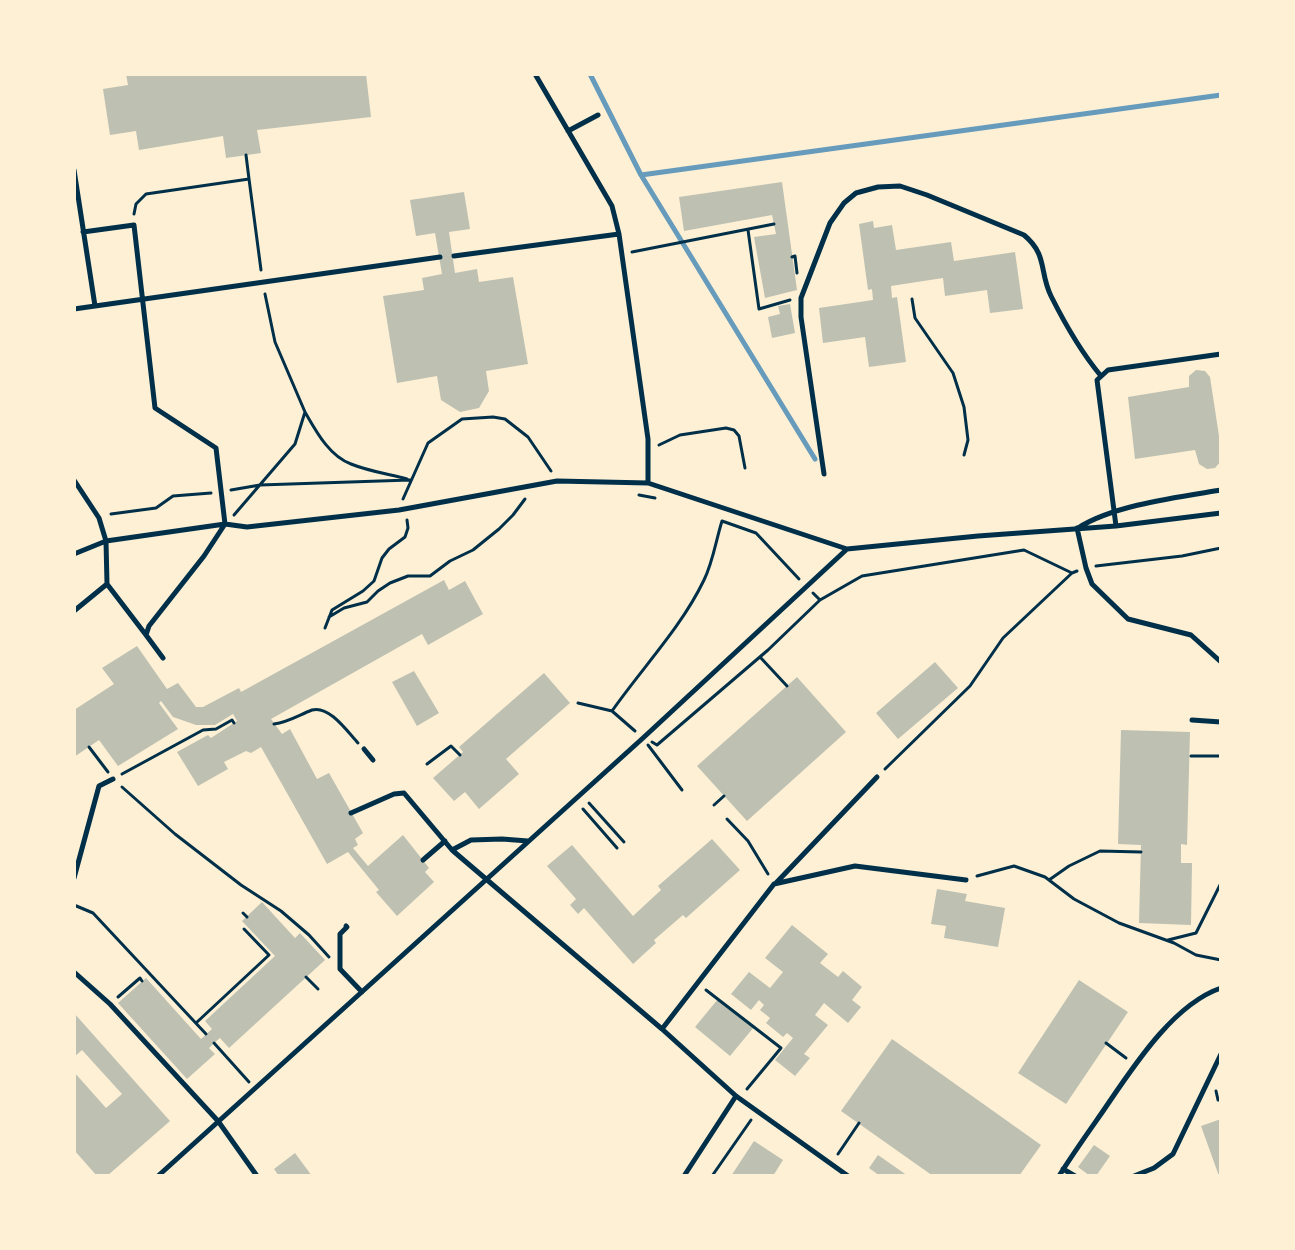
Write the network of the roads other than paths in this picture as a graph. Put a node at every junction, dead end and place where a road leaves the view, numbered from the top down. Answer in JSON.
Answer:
{"nodes":[{"id":1,"x":535,"y":74,"type":"edge"},
{"id":2,"x":598,"y":115,"type":"dead end"},
{"id":3,"x":568,"y":131,"type":"junction"},
{"id":4,"x":74,"y":170,"type":"edge"},
{"id":5,"x":83,"y":232,"type":"junction"},
{"id":6,"x":619,"y":234,"type":"junction"},
{"id":7,"x":454,"y":256,"type":"dead end"},
{"id":8,"x":440,"y":257,"type":"dead end"},
{"id":9,"x":143,"y":300,"type":"junction"},
{"id":10,"x":95,"y":306,"type":"junction"},
{"id":11,"x":74,"y":309,"type":"edge"},
{"id":12,"x":1221,"y":354,"type":"edge"},
{"id":13,"x":1101,"y":376,"type":"junction"},
{"id":14,"x":824,"y":474,"type":"dead end"},
{"id":15,"x":74,"y":480,"type":"edge"},
{"id":16,"x":648,"y":483,"type":"junction"},
{"id":17,"x":1221,"y":490,"type":"edge"},
{"id":18,"x":1113,"y":512,"type":"junction"},
{"id":19,"x":1221,"y":513,"type":"edge"},
{"id":20,"x":225,"y":524,"type":"junction"},
{"id":21,"x":1116,"y":526,"type":"junction"},
{"id":22,"x":1077,"y":528,"type":"junction"},
{"id":23,"x":106,"y":541,"type":"junction"},
{"id":24,"x":847,"y":549,"type":"junction"},
{"id":25,"x":74,"y":554,"type":"edge"},
{"id":26,"x":107,"y":584,"type":"junction"},
{"id":27,"x":74,"y":611,"type":"edge"},
{"id":28,"x":146,"y":635,"type":"junction"},
{"id":29,"x":163,"y":658,"type":"dead end"},
{"id":30,"x":1221,"y":662,"type":"edge"},
{"id":31,"x":1192,"y":720,"type":"dead end"},
{"id":32,"x":1221,"y":722,"type":"edge"},
{"id":33,"x":364,"y":749,"type":"road end"},
{"id":34,"x":373,"y":760,"type":"dead end"},
{"id":35,"x":877,"y":777,"type":"road end"},
{"id":36,"x":113,"y":779,"type":"road end"},
{"id":37,"x":351,"y":813,"type":"dead end"},
{"id":38,"x":445,"y":841,"type":"junction"},
{"id":39,"x":529,"y":841,"type":"junction"},
{"id":40,"x":452,"y":850,"type":"junction"},
{"id":41,"x":423,"y":860,"type":"dead end"},
{"id":42,"x":74,"y":878,"type":"edge"},
{"id":43,"x":486,"y":880,"type":"junction"},
{"id":44,"x":966,"y":880,"type":"road end"},
{"id":45,"x":774,"y":884,"type":"junction"},
{"id":46,"x":346,"y":926,"type":"dead end"},
{"id":47,"x":74,"y":972,"type":"edge"},
{"id":48,"x":1221,"y":988,"type":"edge"},
{"id":49,"x":362,"y":992,"type":"junction"},
{"id":50,"x":662,"y":1029,"type":"junction"},
{"id":51,"x":1221,"y":1054,"type":"edge"},
{"id":52,"x":738,"y":1097,"type":"junction"},
{"id":53,"x":218,"y":1121,"type":"junction"},
{"id":54,"x":1063,"y":1169,"type":"junction"},
{"id":55,"x":158,"y":1176,"type":"edge"},
{"id":56,"x":257,"y":1176,"type":"edge"},
{"id":57,"x":684,"y":1176,"type":"edge"},
{"id":58,"x":848,"y":1176,"type":"edge"},
{"id":59,"x":1059,"y":1176,"type":"edge"},
{"id":60,"x":1075,"y":1176,"type":"edge"},
{"id":61,"x":1134,"y":1176,"type":"edge"}],
"edges":[{"from":1,"to":3,"type":"lane"},
{"from":2,"to":3,"type":"lane"},
{"from":3,"to":6,"type":"lane"},
{"from":4,"to":5,"type":"lane"},
{"from":5,"to":9,"type":"lane"},
{"from":5,"to":10,"type":"lane"},
{"from":6,"to":7,"type":"lane"},
{"from":6,"to":16,"type":"lane"},
{"from":8,"to":9,"type":"lane"},
{"from":9,"to":10,"type":"lane"},
{"from":9,"to":20,"type":"lane"},
{"from":10,"to":11,"type":"lane"},
{"from":12,"to":13,"type":"lane"},
{"from":13,"to":14,"type":"lane"},
{"from":13,"to":18,"type":"lane"},
{"from":15,"to":23,"type":"lane"},
{"from":16,"to":20,"type":"lane"},
{"from":16,"to":24,"type":"lane"},
{"from":17,"to":18,"type":"lane"},
{"from":18,"to":21,"type":"lane"},
{"from":18,"to":22,"type":"lane"},
{"from":19,"to":21,"type":"lane"},
{"from":20,"to":23,"type":"lane"},
{"from":20,"to":28,"type":"lane"},
{"from":21,"to":22,"type":"lane"},
{"from":22,"to":24,"type":"lane"},
{"from":22,"to":30,"type":"lane"},
{"from":23,"to":25,"type":"lane"},
{"from":23,"to":26,"type":"lane"},
{"from":24,"to":39,"type":"lane"},
{"from":26,"to":27,"type":"lane"},
{"from":26,"to":28,"type":"lane"},
{"from":28,"to":29,"type":"lane"},
{"from":31,"to":32,"type":"lane"},
{"from":33,"to":34,"type":"lane"},
{"from":35,"to":45,"type":"lane"},
{"from":36,"to":42,"type":"lane"},
{"from":37,"to":38,"type":"lane"},
{"from":38,"to":40,"type":"lane"},
{"from":38,"to":41,"type":"lane"},
{"from":39,"to":40,"type":"lane"},
{"from":39,"to":43,"type":"lane"},
{"from":40,"to":43,"type":"lane"},
{"from":43,"to":49,"type":"lane"},
{"from":43,"to":50,"type":"lane"},
{"from":44,"to":45,"type":"lane"},
{"from":45,"to":50,"type":"lane"},
{"from":46,"to":49,"type":"lane"},
{"from":47,"to":53,"type":"lane"},
{"from":48,"to":54,"type":"lane"},
{"from":49,"to":53,"type":"lane"},
{"from":50,"to":52,"type":"lane"},
{"from":51,"to":61,"type":"lane"},
{"from":52,"to":57,"type":"lane"},
{"from":52,"to":58,"type":"lane"},
{"from":53,"to":55,"type":"lane"},
{"from":53,"to":56,"type":"lane"},
{"from":54,"to":59,"type":"lane"},
{"from":54,"to":60,"type":"lane"}]}
